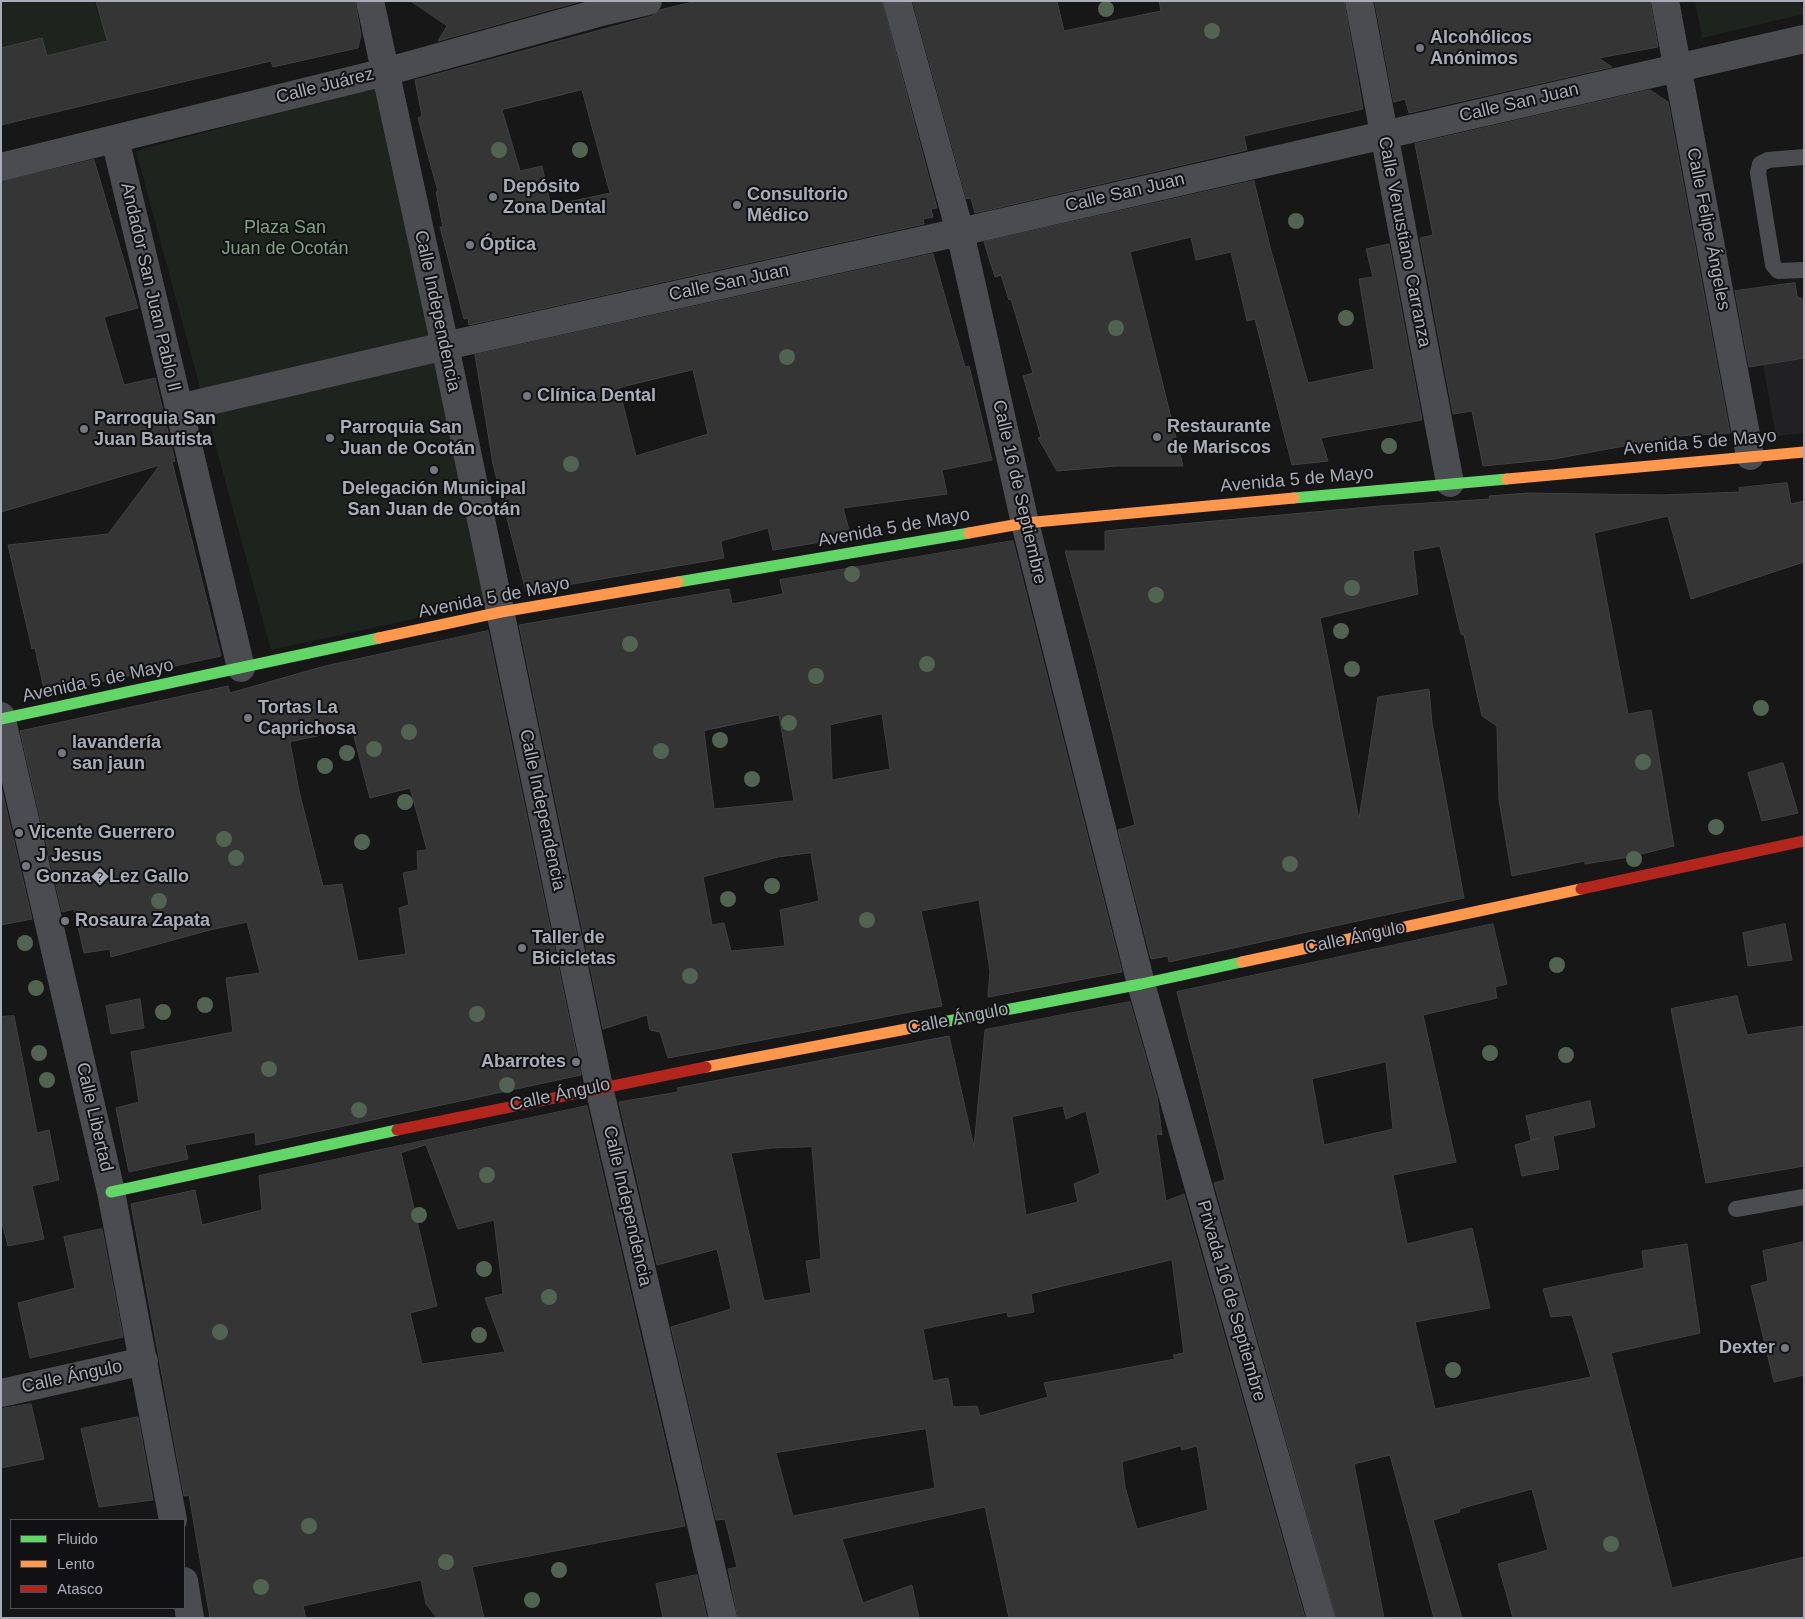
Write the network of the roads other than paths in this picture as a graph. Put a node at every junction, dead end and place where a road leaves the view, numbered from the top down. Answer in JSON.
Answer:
{"nodes":[{"id":1,"x":370,"y":1,"type":"edge"},
{"id":2,"x":648,"y":1,"type":"edge"},
{"id":3,"x":897,"y":1,"type":"edge"},
{"id":4,"x":1359,"y":1,"type":"edge"},
{"id":5,"x":1666,"y":1,"type":"edge"},
{"id":6,"x":603,"y":6,"type":"edge"},
{"id":7,"x":1804,"y":39,"type":"edge"},
{"id":8,"x":1678,"y":67,"type":"junction"},
{"id":9,"x":385,"y":72,"type":"junction"},
{"id":10,"x":1384,"y":133,"type":"junction"},
{"id":11,"x":115,"y":139,"type":"junction"},
{"id":12,"x":1804,"y":157,"type":"edge"},
{"id":13,"x":1,"y":167,"type":"edge"},
{"id":14,"x":960,"y":232,"type":"junction"},
{"id":15,"x":1804,"y":270,"type":"edge"},
{"id":16,"x":445,"y":346,"type":"junction"},
{"id":17,"x":179,"y":408,"type":"junction"},
{"id":18,"x":1804,"y":452,"type":"edge"},
{"id":19,"x":1750,"y":456,"type":"junction"},
{"id":20,"x":1450,"y":483,"type":"junction"},
{"id":21,"x":1025,"y":523,"type":"junction"},
{"id":22,"x":501,"y":612,"type":"junction"},
{"id":23,"x":241,"y":668,"type":"junction"},
{"id":24,"x":2,"y":718,"type":"edge"},
{"id":25,"x":1804,"y":841,"type":"edge"},
{"id":26,"x":1141,"y":984,"type":"junction"},
{"id":27,"x":599,"y":1086,"type":"junction"},
{"id":28,"x":112,"y":1192,"type":"junction"},
{"id":29,"x":1804,"y":1197,"type":"edge"},
{"id":30,"x":1736,"y":1209,"type":"dead end"},
{"id":31,"x":144,"y":1362,"type":"junction"},
{"id":32,"x":1,"y":1393,"type":"edge"},
{"id":33,"x":173,"y":1519,"type":"edge"},
{"id":34,"x":185,"y":1587,"type":"edge"},
{"id":35,"x":190,"y":1618,"type":"edge"},
{"id":36,"x":723,"y":1618,"type":"edge"},
{"id":37,"x":1320,"y":1618,"type":"edge"}],
"edges":[{"from":1,"to":9,"type":"street","name":"Calle Independencia"},
{"from":2,"to":6,"type":"street","name":"Calle Juárez"},
{"from":3,"to":14,"type":"street","name":"Calle 16 de Septiembre"},
{"from":4,"to":10,"type":"street","name":"Calle Venustiano Carranza"},
{"from":5,"to":8,"type":"street","name":"Calle Felipe Ángeles"},
{"from":6,"to":9,"type":"street","name":"Calle Juárez"},
{"from":7,"to":8,"type":"street","name":"Calle San Juan"},
{"from":8,"to":10,"type":"street","name":"Calle San Juan"},
{"from":8,"to":19,"type":"street","name":"Calle Felipe Ángeles"},
{"from":9,"to":11,"type":"street","name":"Calle Juárez"},
{"from":9,"to":16,"type":"street","name":"Calle Independencia"},
{"from":10,"to":14,"type":"street","name":"Calle San Juan"},
{"from":10,"to":20,"type":"street","name":"Calle Venustiano Carranza"},
{"from":11,"to":13,"type":"street","name":"Calle Juárez"},
{"from":11,"to":17,"type":"street","name":"Andador San Juan Pablo ll"},
{"from":12,"to":15,"type":"lane"},
{"from":14,"to":16,"type":"street","name":"Calle San Juan"},
{"from":14,"to":21,"type":"street","name":"Calle 16 de Septiembre"},
{"from":16,"to":17,"type":"street","name":"Calle San Juan"},
{"from":16,"to":22,"type":"street","name":"Calle Independencia"},
{"from":17,"to":23,"type":"street","name":"Andador San Juan Pablo ll"},
{"from":18,"to":19,"type":"main road","name":"Avenida 5 de Mayo"},
{"from":19,"to":20,"type":"main road","name":"Avenida 5 de Mayo"},
{"from":20,"to":21,"type":"main road","name":"Avenida 5 de Mayo"},
{"from":21,"to":22,"type":"main road","name":"Avenida 5 de Mayo"},
{"from":21,"to":26,"type":"street","name":"Calle 16 de Septiembre"},
{"from":22,"to":23,"type":"main road","name":"Avenida 5 de Mayo"},
{"from":22,"to":27,"type":"street","name":"Calle Independencia"},
{"from":23,"to":24,"type":"main road","name":"Avenida 5 de Mayo"},
{"from":24,"to":28,"type":"street","name":"Calle Libertad"},
{"from":25,"to":26,"type":"main road","name":"Calle Ángulo"},
{"from":26,"to":27,"type":"main road","name":"Calle Ángulo"},
{"from":26,"to":37,"type":"street","name":"Privada 16 de Septiembre"},
{"from":27,"to":28,"type":"main road","name":"Calle Ángulo"},
{"from":27,"to":36,"type":"street","name":"Calle Independencia"},
{"from":28,"to":31,"type":"street","name":"Calle Libertad"},
{"from":29,"to":30,"type":"lane"},
{"from":31,"to":32,"type":"street","name":"Calle Ángulo"},
{"from":31,"to":33,"type":"street","name":"Calle Libertad"},
{"from":34,"to":35,"type":"street"}]}
